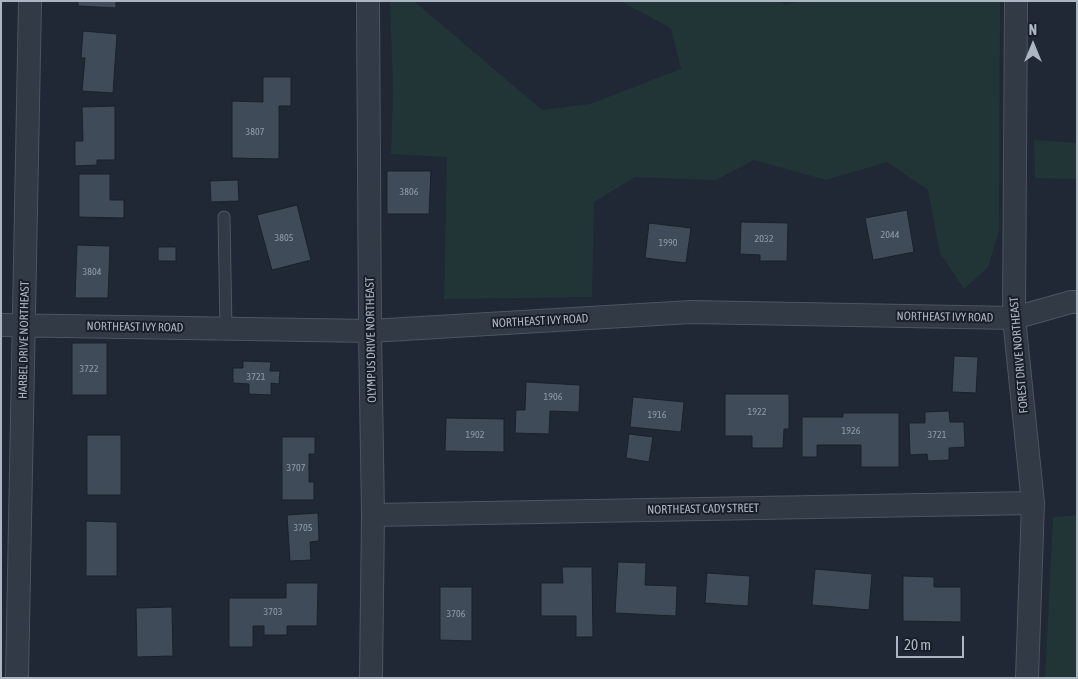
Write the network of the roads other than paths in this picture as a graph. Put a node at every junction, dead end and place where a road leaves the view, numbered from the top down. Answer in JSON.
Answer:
{"nodes":[{"id":1,"x":30,"y":1,"type":"edge"},
{"id":2,"x":368,"y":1,"type":"edge"},
{"id":3,"x":1016,"y":1,"type":"edge"},
{"id":4,"x":224,"y":216,"type":"dead end"},
{"id":5,"x":1077,"y":302,"type":"edge"},
{"id":6,"x":1014,"y":318,"type":"junction"},
{"id":7,"x":1,"y":325,"type":"edge"},
{"id":8,"x":25,"y":326,"type":"junction"},
{"id":9,"x":226,"y":329,"type":"junction"},
{"id":10,"x":370,"y":331,"type":"junction"},
{"id":11,"x":1033,"y":503,"type":"junction"},
{"id":12,"x":373,"y":516,"type":"junction"},
{"id":13,"x":17,"y":678,"type":"edge"},
{"id":14,"x":370,"y":678,"type":"edge"},
{"id":15,"x":1027,"y":678,"type":"edge"}],
"edges":[{"from":1,"to":8,"type":"street","name":"HARBEL DRIVE NORTHEAST"},
{"from":2,"to":10,"type":"street","name":"OLYMPUS DRIVE NORTHEAST"},
{"from":3,"to":6,"type":"street","name":"FOREST DRIVE NORTHEAST"},
{"from":4,"to":9,"type":"lane"},
{"from":5,"to":6,"type":"street","name":"NORTHEAST IVY ROAD"},
{"from":6,"to":10,"type":"street","name":"NORTHEAST IVY ROAD"},
{"from":6,"to":11,"type":"street","name":"FOREST DRIVE NORTHEAST"},
{"from":7,"to":8,"type":"street","name":"NORTHEAST IVY ROAD"},
{"from":8,"to":9,"type":"street","name":"NORTHEAST IVY ROAD"},
{"from":8,"to":13,"type":"street","name":"HARBEL DRIVE NORTHEAST"},
{"from":9,"to":10,"type":"street","name":"NORTHEAST IVY ROAD"},
{"from":10,"to":12,"type":"street","name":"OLYMPUS DRIVE NORTHEAST"},
{"from":11,"to":12,"type":"street","name":"NORTHEAST CADY STREET"},
{"from":11,"to":15,"type":"street","name":"FOREST DRIVE NORTHEAST"},
{"from":12,"to":14,"type":"street","name":"OLYMPUS DRIVE NORTHEAST"}]}
